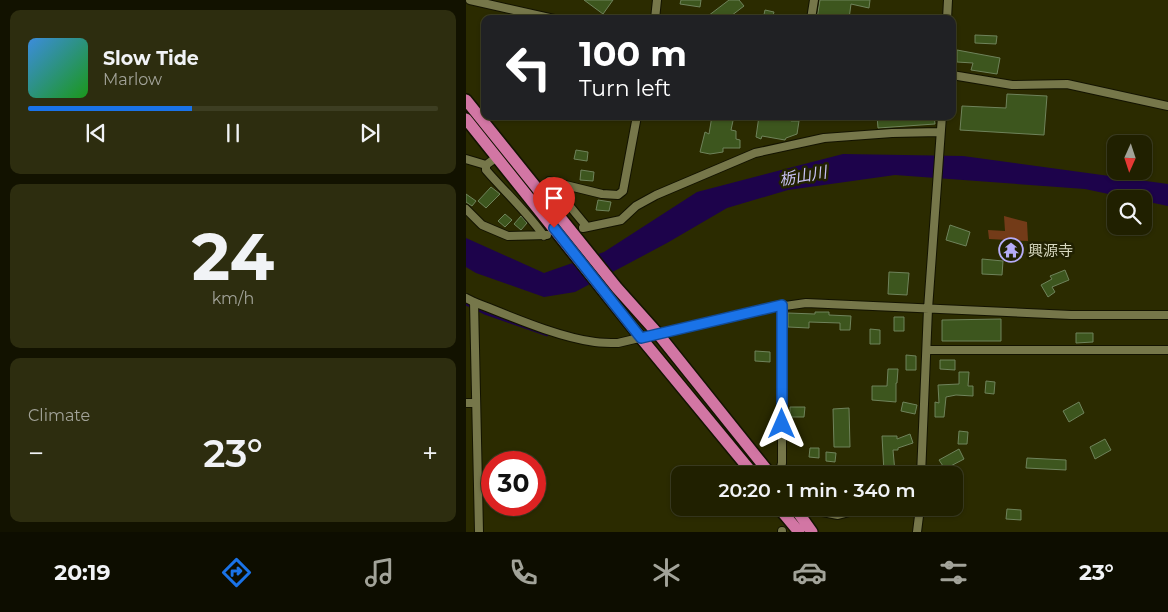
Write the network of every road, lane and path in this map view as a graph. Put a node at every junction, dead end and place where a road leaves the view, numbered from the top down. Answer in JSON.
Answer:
{"nodes":[{"id":1,"x":470,"y":0,"type":"edge"},
{"id":2,"x":657,"y":0,"type":"edge"},
{"id":3,"x":814,"y":0,"type":"edge"},
{"id":4,"x":948,"y":0,"type":"edge"},
{"id":5,"x":536,"y":15,"type":"edge"},
{"id":6,"x":655,"y":15,"type":"edge"},
{"id":7,"x":812,"y":15,"type":"edge"},
{"id":8,"x":947,"y":15,"type":"edge"},
{"id":9,"x":956,"y":76,"type":"edge"},
{"id":10,"x":466,"y":100,"type":"edge"},
{"id":11,"x":1168,"y":106,"type":"edge"},
{"id":12,"x":481,"y":118,"type":"edge"},
{"id":13,"x":466,"y":119,"type":"edge"},
{"id":14,"x":482,"y":120,"type":"edge"},
{"id":15,"x":636,"y":120,"type":"edge"},
{"id":16,"x":942,"y":120,"type":"edge"},
{"id":17,"x":940,"y":135,"type":"junction"},
{"id":18,"x":497,"y":157,"type":"junction"},
{"id":19,"x":466,"y":159,"type":"edge"},
{"id":20,"x":486,"y":165,"type":"junction"},
{"id":21,"x":466,"y":209,"type":"edge"},
{"id":22,"x":612,"y":291,"type":"junction"},
{"id":23,"x":466,"y":298,"type":"edge"},
{"id":24,"x":782,"y":305,"type":"junction"},
{"id":25,"x":474,"y":307,"type":"junction"},
{"id":26,"x":928,"y":308,"type":"junction"},
{"id":27,"x":1168,"y":315,"type":"edge"},
{"id":28,"x":658,"y":335,"type":"junction"},
{"id":29,"x":641,"y":338,"type":"junction"},
{"id":30,"x":927,"y":350,"type":"junction"},
{"id":31,"x":1168,"y":350,"type":"edge"},
{"id":32,"x":476,"y":402,"type":"junction"},
{"id":33,"x":466,"y":403,"type":"edge"},
{"id":34,"x":747,"y":466,"type":"edge"},
{"id":35,"x":765,"y":466,"type":"edge"},
{"id":36,"x":781,"y":466,"type":"edge"},
{"id":37,"x":921,"y":466,"type":"edge"},
{"id":38,"x":786,"y":516,"type":"edge"},
{"id":39,"x":801,"y":516,"type":"edge"},
{"id":40,"x":919,"y":516,"type":"edge"},
{"id":41,"x":479,"y":532,"type":"edge"},
{"id":42,"x":799,"y":532,"type":"edge"},
{"id":43,"x":812,"y":532,"type":"edge"},
{"id":44,"x":917,"y":532,"type":"edge"}],
"edges":[{"from":1,"to":5,"type":"street"},
{"from":2,"to":6,"type":"street"},
{"from":3,"to":7,"type":"street"},
{"from":4,"to":8,"type":"street"},
{"from":9,"to":11,"type":"street"},
{"from":10,"to":12,"type":"highway"},
{"from":13,"to":18,"type":"highway"},
{"from":14,"to":22,"type":"highway"},
{"from":15,"to":17,"type":"street"},
{"from":16,"to":17,"type":"street"},
{"from":17,"to":26,"type":"street"},
{"from":18,"to":20,"type":"street"},
{"from":18,"to":22,"type":"highway"},
{"from":19,"to":20,"type":"street"},
{"from":20,"to":21,"type":"street"},
{"from":22,"to":28,"type":"highway"},
{"from":22,"to":29,"type":"highway"},
{"from":23,"to":25,"type":"street"},
{"from":24,"to":26,"type":"street"},
{"from":24,"to":28,"type":"street"},
{"from":24,"to":36,"type":"street"},
{"from":25,"to":29,"type":"street"},
{"from":25,"to":32,"type":"street"},
{"from":26,"to":27,"type":"street"},
{"from":26,"to":30,"type":"street"},
{"from":28,"to":29,"type":"street"},
{"from":28,"to":35,"type":"highway"},
{"from":29,"to":34,"type":"highway"},
{"from":30,"to":31,"type":"street"},
{"from":30,"to":37,"type":"street"},
{"from":32,"to":33,"type":"street"},
{"from":32,"to":41,"type":"street"},
{"from":38,"to":42,"type":"highway"},
{"from":39,"to":43,"type":"highway"},
{"from":40,"to":44,"type":"street"}]}
